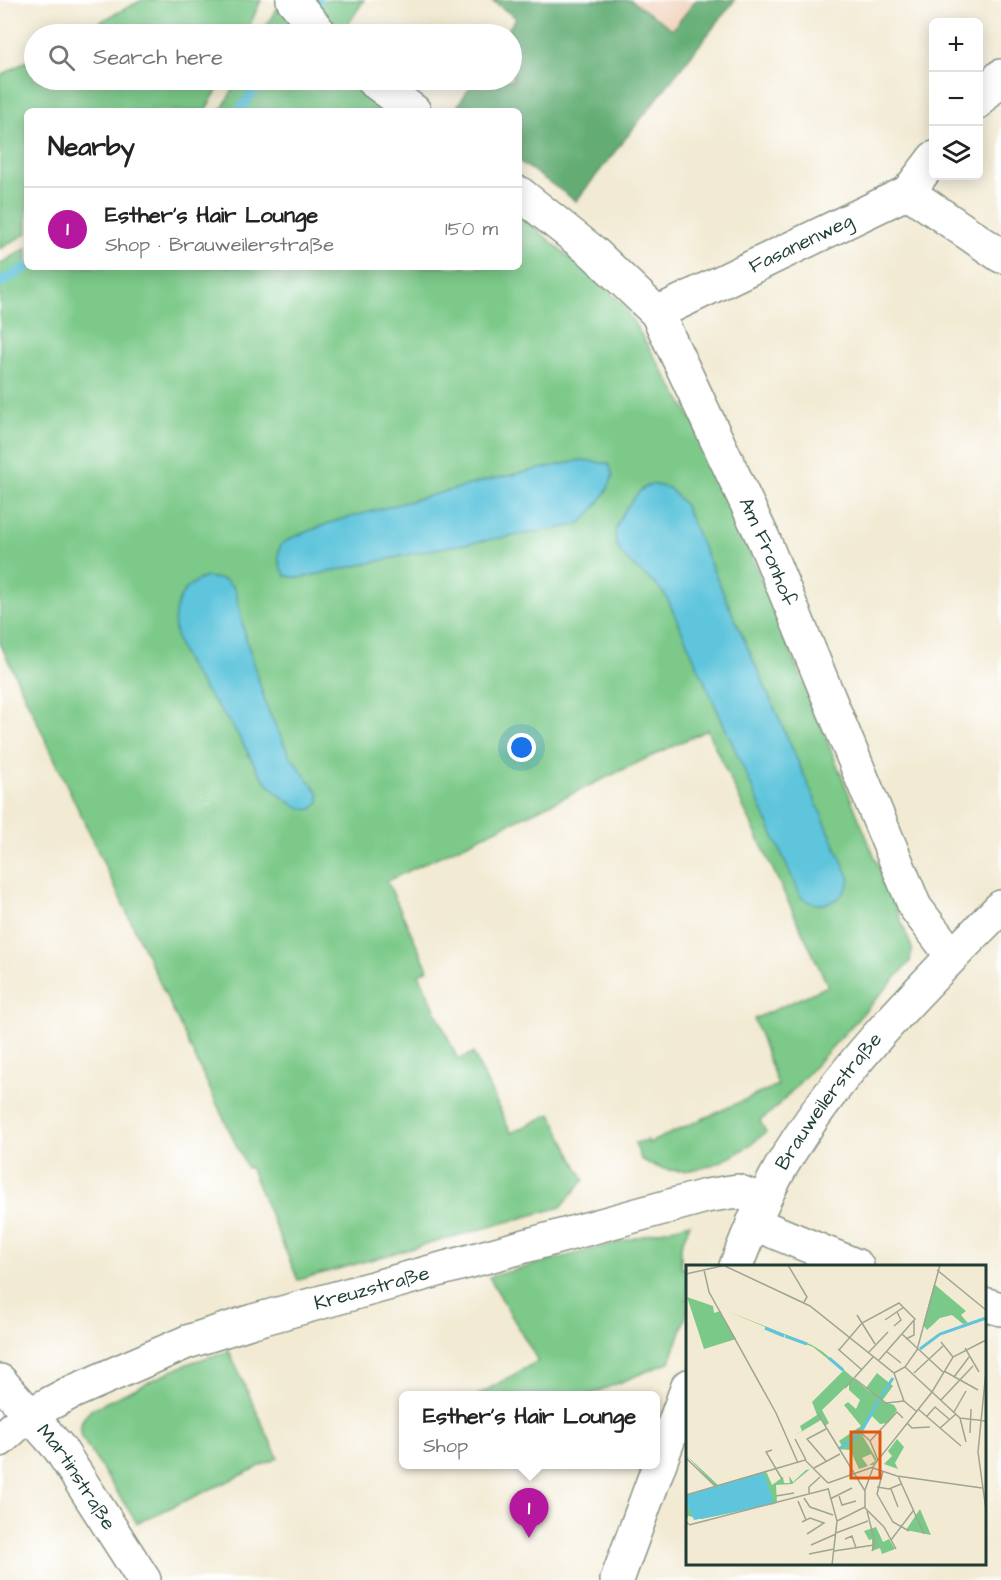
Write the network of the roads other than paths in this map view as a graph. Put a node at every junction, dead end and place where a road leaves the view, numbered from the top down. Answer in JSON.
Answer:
{"nodes":[{"id":1,"x":293,"y":0,"type":"edge"},
{"id":2,"x":313,"y":24,"type":"edge"},
{"id":3,"x":1001,"y":76,"type":"edge"},
{"id":4,"x":386,"y":90,"type":"edge"},
{"id":5,"x":983,"y":96,"type":"edge"},
{"id":6,"x":410,"y":108,"type":"edge"},
{"id":7,"x":929,"y":163,"type":"edge"},
{"id":8,"x":908,"y":192,"type":"junction"},
{"id":9,"x":522,"y":195,"type":"edge"},
{"id":10,"x":1001,"y":256,"type":"edge"},
{"id":11,"x":657,"y":312,"type":"junction"},
{"id":12,"x":1001,"y":907,"type":"edge"},
{"id":13,"x":952,"y":956,"type":"junction"},
{"id":14,"x":758,"y":1212,"type":"junction"},
{"id":15,"x":735,"y":1265,"type":"edge"},
{"id":16,"x":855,"y":1265,"type":"edge"},
{"id":17,"x":986,"y":1305,"type":"edge"},
{"id":18,"x":1001,"y":1309,"type":"edge"},
{"id":19,"x":0,"y":1381,"type":"edge"},
{"id":20,"x":686,"y":1389,"type":"edge"},
{"id":21,"x":28,"y":1415,"type":"junction"},
{"id":22,"x":0,"y":1440,"type":"edge"},
{"id":23,"x":660,"y":1461,"type":"edge"},
{"id":24,"x":657,"y":1469,"type":"edge"},
{"id":25,"x":144,"y":1580,"type":"edge"},
{"id":26,"x":617,"y":1580,"type":"edge"}],
"edges":[{"from":1,"to":2,"type":"street"},
{"from":3,"to":5,"type":"street"},
{"from":4,"to":6,"type":"street"},
{"from":7,"to":8,"type":"street","name":"Fasanenweg"},
{"from":8,"to":10,"type":"street"},
{"from":8,"to":11,"type":"street","name":"Fasanenweg"},
{"from":9,"to":11,"type":"street","name":"Am Fronhof"},
{"from":11,"to":13,"type":"street","name":"Am Fronhof"},
{"from":12,"to":13,"type":"street","name":"Brauweilerstraße"},
{"from":13,"to":14,"type":"street","name":"Brauweilerstraße"},
{"from":14,"to":15,"type":"street","name":"Brauweilerstraße"},
{"from":14,"to":16,"type":"street","name":"Kreuzstraße"},
{"from":14,"to":21,"type":"street","name":"Kreuzstraße"},
{"from":17,"to":18,"type":"street"},
{"from":19,"to":21,"type":"street","name":"Martinstraße"},
{"from":20,"to":23,"type":"street"},
{"from":21,"to":22,"type":"street","name":"Kreuzstraße"},
{"from":21,"to":25,"type":"street","name":"Martinstraße"},
{"from":24,"to":26,"type":"street"}]}
